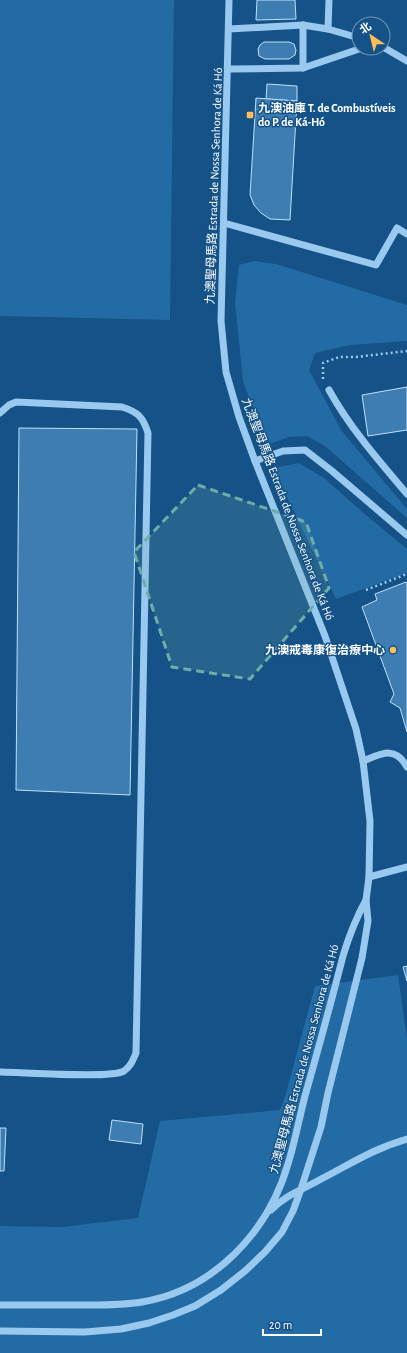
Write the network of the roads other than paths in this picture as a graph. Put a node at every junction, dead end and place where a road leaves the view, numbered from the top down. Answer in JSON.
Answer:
{"nodes":[{"id":1,"x":229,"y":0,"type":"edge"},
{"id":2,"x":329,"y":0,"type":"edge"},
{"id":3,"x":303,"y":25,"type":"junction"},
{"id":4,"x":228,"y":29,"type":"junction"},
{"id":5,"x":328,"y":29,"type":"junction"},
{"id":6,"x":351,"y":36,"type":"edge"},
{"id":7,"x":351,"y":52,"type":"edge"},
{"id":8,"x":391,"y":52,"type":"edge"},
{"id":9,"x":407,"y":61,"type":"edge"},
{"id":10,"x":303,"y":68,"type":"junction"},
{"id":11,"x":228,"y":70,"type":"junction"},
{"id":12,"x":224,"y":223,"type":"junction"},
{"id":13,"x":407,"y":234,"type":"edge"},
{"id":14,"x":329,"y":390,"type":"road end"},
{"id":15,"x":0,"y":414,"type":"edge"},
{"id":16,"x":255,"y":461,"type":"junction"},
{"id":17,"x":407,"y":494,"type":"edge"},
{"id":18,"x":407,"y":535,"type":"edge"},
{"id":19,"x":363,"y":761,"type":"junction"},
{"id":20,"x":407,"y":767,"type":"edge"},
{"id":21,"x":407,"y":867,"type":"edge"},
{"id":22,"x":369,"y":877,"type":"junction"},
{"id":23,"x":366,"y":900,"type":"junction"},
{"id":24,"x":0,"y":1072,"type":"edge"},
{"id":25,"x":407,"y":1139,"type":"edge"},
{"id":26,"x":301,"y":1189,"type":"junction"},
{"id":27,"x":266,"y":1214,"type":"junction"},
{"id":28,"x":0,"y":1305,"type":"edge"},
{"id":29,"x":0,"y":1331,"type":"edge"}],
"edges":[{"from":1,"to":4,"type":"street","name":"九澳聖母馬路 Estrada de Nossa Senhora de Ká Hó"},
{"from":2,"to":5,"type":"street"},
{"from":3,"to":4,"type":"street"},
{"from":3,"to":5,"type":"street"},
{"from":3,"to":10,"type":"street"},
{"from":4,"to":11,"type":"street","name":"九澳聖母馬路 Estrada de Nossa Senhora de Ká Hó"},
{"from":5,"to":6,"type":"street"},
{"from":7,"to":10,"type":"street"},
{"from":8,"to":9,"type":"street"},
{"from":10,"to":11,"type":"street"},
{"from":11,"to":12,"type":"street","name":"九澳聖母馬路 Estrada de Nossa Senhora de Ká Hó"},
{"from":12,"to":13,"type":"street"},
{"from":12,"to":16,"type":"street","name":"九澳聖母馬路 Estrada de Nossa Senhora de Ká Hó"},
{"from":14,"to":17,"type":"street"},
{"from":15,"to":24,"type":"street"},
{"from":16,"to":18,"type":"street"},
{"from":16,"to":19,"type":"street","name":"九澳聖母馬路 Estrada de Nossa Senhora de Ká Hó"},
{"from":19,"to":20,"type":"street"},
{"from":19,"to":22,"type":"street","name":"九澳聖母馬路 Estrada de Nossa Senhora de Ká Hó"},
{"from":21,"to":22,"type":"street"},
{"from":22,"to":23,"type":"street","name":"九澳聖母馬路 Estrada de Nossa Senhora de Ká Hó"},
{"from":23,"to":26,"type":"street","name":"九澳聖母馬路 Estrada de Nossa Senhora de Ká Hó"},
{"from":23,"to":27,"type":"street","name":"九澳聖母馬路 Estrada de Nossa Senhora de Ká Hó"},
{"from":25,"to":26,"type":"street"},
{"from":26,"to":27,"type":"street"},
{"from":26,"to":29,"type":"street","name":"九澳聖母馬路 Estrada de Nossa Senhora de Ká Hó"},
{"from":27,"to":28,"type":"street","name":"九澳聖母馬路 Estrada de Nossa Senhora de Ká Hó"}]}
